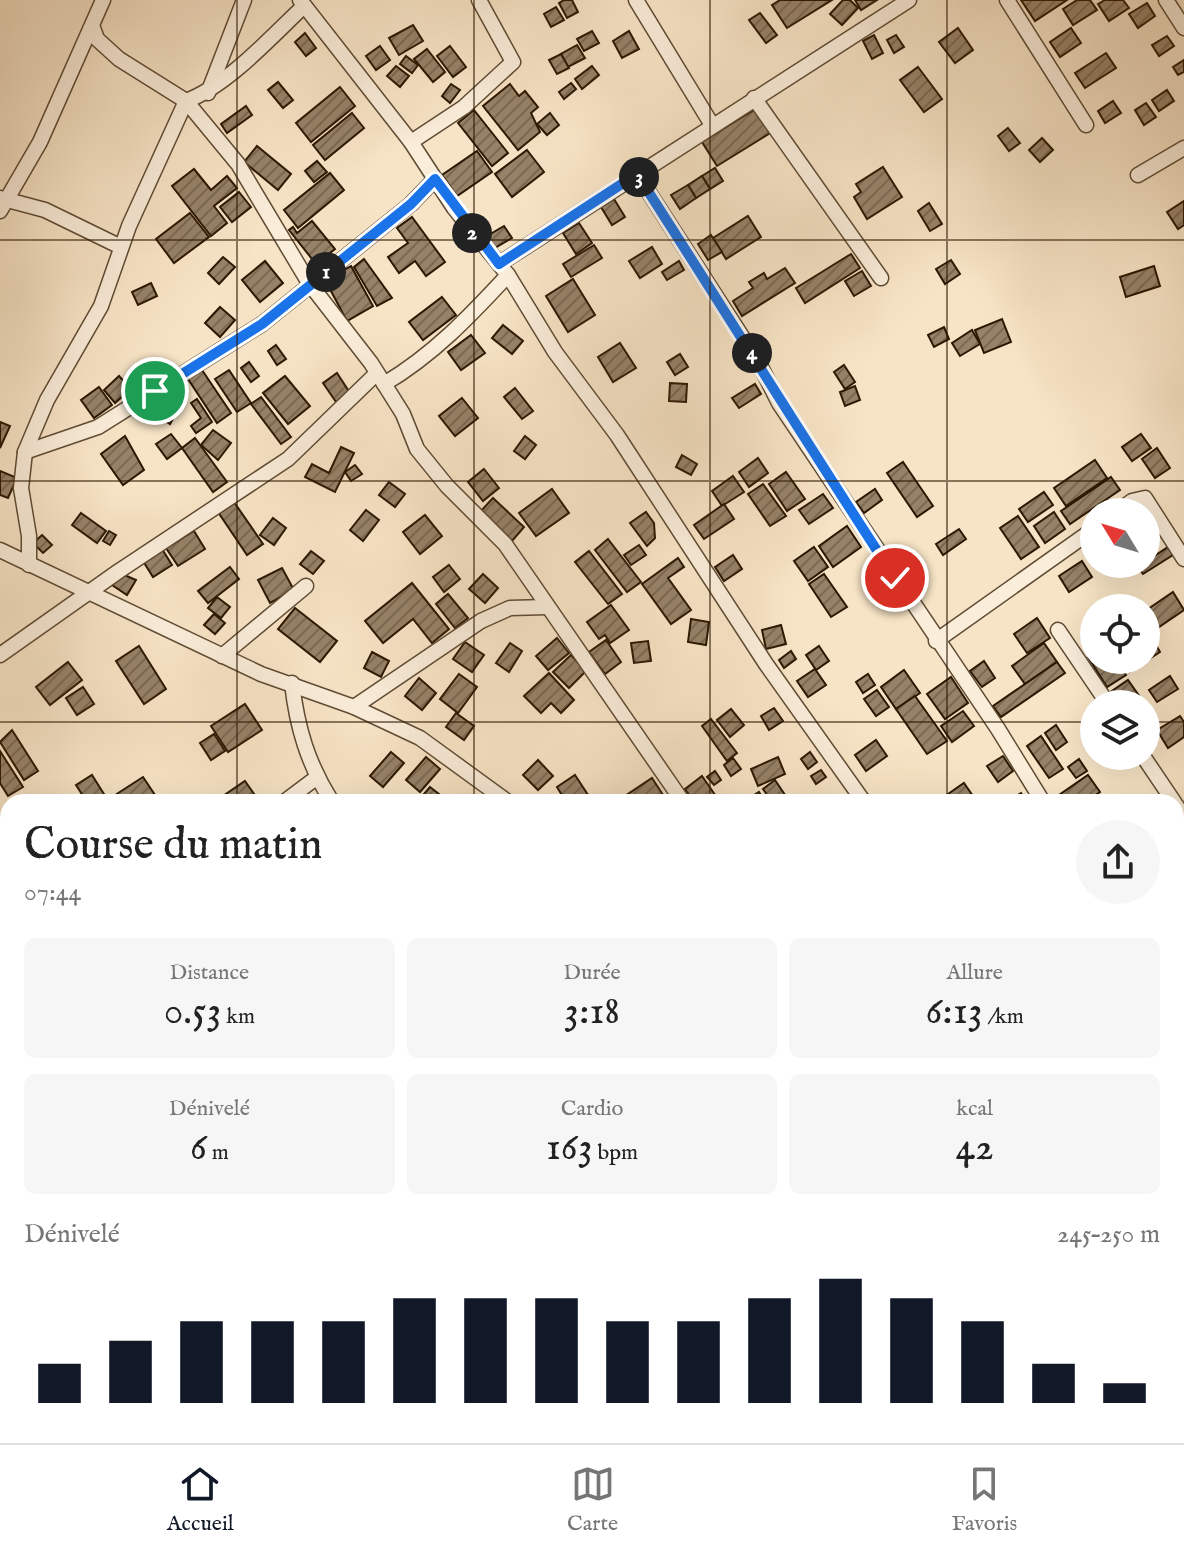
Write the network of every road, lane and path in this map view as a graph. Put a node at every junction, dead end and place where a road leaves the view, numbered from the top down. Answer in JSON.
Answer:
{"nodes":[{"id":1,"x":103,"y":0,"type":"edge"},
{"id":2,"x":244,"y":0,"type":"edge"},
{"id":3,"x":479,"y":0,"type":"edge"},
{"id":4,"x":636,"y":0,"type":"edge"},
{"id":5,"x":909,"y":0,"type":"edge"},
{"id":6,"x":1007,"y":0,"type":"edge"},
{"id":7,"x":1166,"y":0,"type":"edge"},
{"id":8,"x":302,"y":3,"type":"edge"},
{"id":9,"x":93,"y":28,"type":"junction"},
{"id":10,"x":1184,"y":28,"type":"edge"},
{"id":11,"x":208,"y":94,"type":"junction"},
{"id":12,"x":754,"y":98,"type":"junction"},
{"id":13,"x":186,"y":101,"type":"junction"},
{"id":14,"x":712,"y":125,"type":"junction"},
{"id":15,"x":1086,"y":125,"type":"dead end"},
{"id":16,"x":411,"y":142,"type":"junction"},
{"id":17,"x":1184,"y":148,"type":"edge"},
{"id":18,"x":637,"y":174,"type":"junction"},
{"id":19,"x":1138,"y":175,"type":"dead end"},
{"id":20,"x":435,"y":179,"type":"junction"},
{"id":21,"x":1,"y":203,"type":"edge"},
{"id":22,"x":121,"y":247,"type":"junction"},
{"id":23,"x":503,"y":270,"type":"junction"},
{"id":24,"x":881,"y":278,"type":"dead end"},
{"id":25,"x":309,"y":283,"type":"junction"},
{"id":26,"x":381,"y":379,"type":"junction"},
{"id":27,"x":25,"y":452,"type":"junction"},
{"id":28,"x":1160,"y":521,"type":"edge"},
{"id":29,"x":1080,"y":539,"type":"edge"},
{"id":30,"x":0,"y":550,"type":"edge"},
{"id":31,"x":1184,"y":559,"type":"edge"},
{"id":32,"x":29,"y":565,"type":"junction"},
{"id":33,"x":306,"y":586,"type":"dead end"},
{"id":34,"x":89,"y":593,"type":"junction"},
{"id":35,"x":547,"y":607,"type":"junction"},
{"id":36,"x":1058,"y":630,"type":"dead end"},
{"id":37,"x":936,"y":641,"type":"junction"},
{"id":38,"x":0,"y":655,"type":"edge"},
{"id":39,"x":222,"y":656,"type":"junction"},
{"id":40,"x":292,"y":683,"type":"junction"},
{"id":41,"x":1099,"y":690,"type":"edge"},
{"id":42,"x":354,"y":707,"type":"junction"},
{"id":43,"x":1152,"y":770,"type":"edge"},
{"id":44,"x":316,"y":778,"type":"junction"},
{"id":45,"x":295,"y":794,"type":"edge"},
{"id":46,"x":327,"y":794,"type":"edge"},
{"id":47,"x":497,"y":794,"type":"edge"},
{"id":48,"x":678,"y":794,"type":"edge"},
{"id":49,"x":858,"y":794,"type":"edge"},
{"id":50,"x":1038,"y":794,"type":"edge"},
{"id":51,"x":1168,"y":794,"type":"edge"}],
"edges":[{"from":1,"to":9,"type":"street"},
{"from":2,"to":11,"type":"street"},
{"from":3,"to":16,"type":"street"},
{"from":4,"to":14,"type":"street"},
{"from":5,"to":12,"type":"street"},
{"from":6,"to":15,"type":"street"},
{"from":7,"to":10,"type":"street"},
{"from":8,"to":11,"type":"street"},
{"from":8,"to":16,"type":"street"},
{"from":9,"to":13,"type":"street"},
{"from":9,"to":21,"type":"street"},
{"from":11,"to":13,"type":"street"},
{"from":12,"to":14,"type":"street"},
{"from":12,"to":24,"type":"street"},
{"from":13,"to":22,"type":"street"},
{"from":13,"to":25,"type":"street"},
{"from":14,"to":18,"type":"street"},
{"from":16,"to":20,"type":"street"},
{"from":17,"to":19,"type":"street"},
{"from":18,"to":23,"type":"street"},
{"from":18,"to":37,"type":"street"},
{"from":20,"to":23,"type":"street"},
{"from":20,"to":25,"type":"street"},
{"from":21,"to":22,"type":"street"},
{"from":22,"to":27,"type":"street"},
{"from":23,"to":26,"type":"street"},
{"from":23,"to":49,"type":"street"},
{"from":25,"to":26,"type":"street"},
{"from":25,"to":27,"type":"street"},
{"from":26,"to":34,"type":"street"},
{"from":26,"to":35,"type":"street"},
{"from":27,"to":32,"type":"street"},
{"from":28,"to":31,"type":"street"},
{"from":29,"to":37,"type":"street"},
{"from":30,"to":32,"type":"street"},
{"from":32,"to":34,"type":"street"},
{"from":33,"to":39,"type":"street"},
{"from":34,"to":38,"type":"street"},
{"from":34,"to":39,"type":"street"},
{"from":35,"to":42,"type":"street"},
{"from":35,"to":48,"type":"street"},
{"from":36,"to":41,"type":"street"},
{"from":37,"to":50,"type":"street"},
{"from":39,"to":40,"type":"street"},
{"from":40,"to":42,"type":"street"},
{"from":40,"to":44,"type":"street"},
{"from":42,"to":47,"type":"street"},
{"from":43,"to":51,"type":"street"},
{"from":44,"to":45,"type":"street"},
{"from":44,"to":46,"type":"street"}]}
